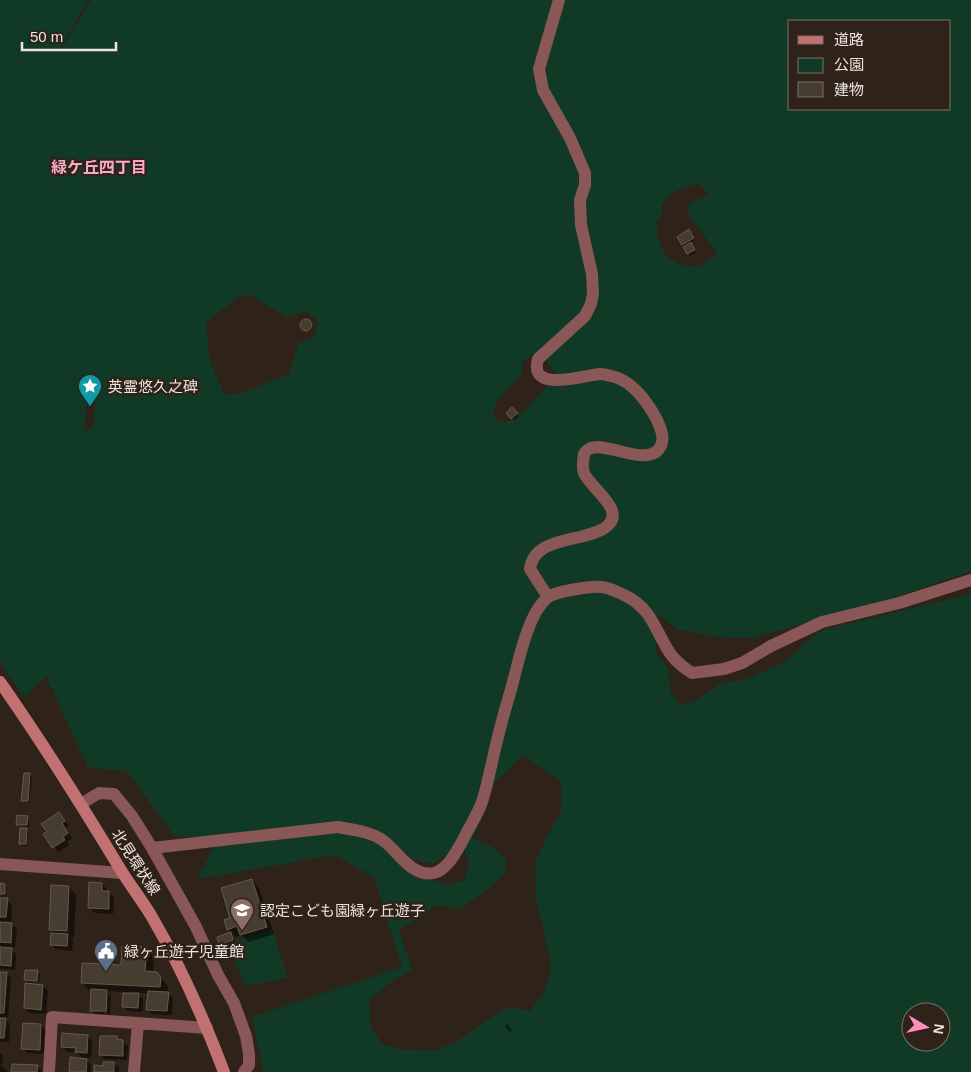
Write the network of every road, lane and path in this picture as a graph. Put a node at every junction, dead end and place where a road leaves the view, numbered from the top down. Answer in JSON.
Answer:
{"nodes":[{"id":1,"x":559,"y":0,"type":"edge"},
{"id":2,"x":971,"y":580,"type":"edge"},
{"id":3,"x":548,"y":597,"type":"junction"},
{"id":4,"x":0,"y":682,"type":"edge"},
{"id":5,"x":82,"y":804,"type":"junction"},
{"id":6,"x":152,"y":848,"type":"junction"},
{"id":7,"x":0,"y":864,"type":"edge"},
{"id":8,"x":122,"y":873,"type":"junction"},
{"id":9,"x":138,"y":1023,"type":"junction"},
{"id":10,"x":207,"y":1028,"type":"junction"},
{"id":11,"x":49,"y":1072,"type":"edge"},
{"id":12,"x":134,"y":1072,"type":"edge"},
{"id":13,"x":224,"y":1072,"type":"edge"},
{"id":14,"x":244,"y":1072,"type":"edge"}],
"edges":[{"from":1,"to":3,"type":"street"},
{"from":2,"to":3,"type":"street"},
{"from":3,"to":6,"type":"street"},
{"from":4,"to":5,"type":"main road","name":"北見環状線"},
{"from":5,"to":6,"type":"street"},
{"from":5,"to":8,"type":"main road","name":"北見環状線"},
{"from":6,"to":14,"type":"street"},
{"from":7,"to":8,"type":"street"},
{"from":8,"to":10,"type":"main road","name":"北見環状線"},
{"from":9,"to":10,"type":"street"},
{"from":9,"to":11,"type":"street"},
{"from":9,"to":12,"type":"street"},
{"from":10,"to":13,"type":"main road","name":"北見環状線"}]}
